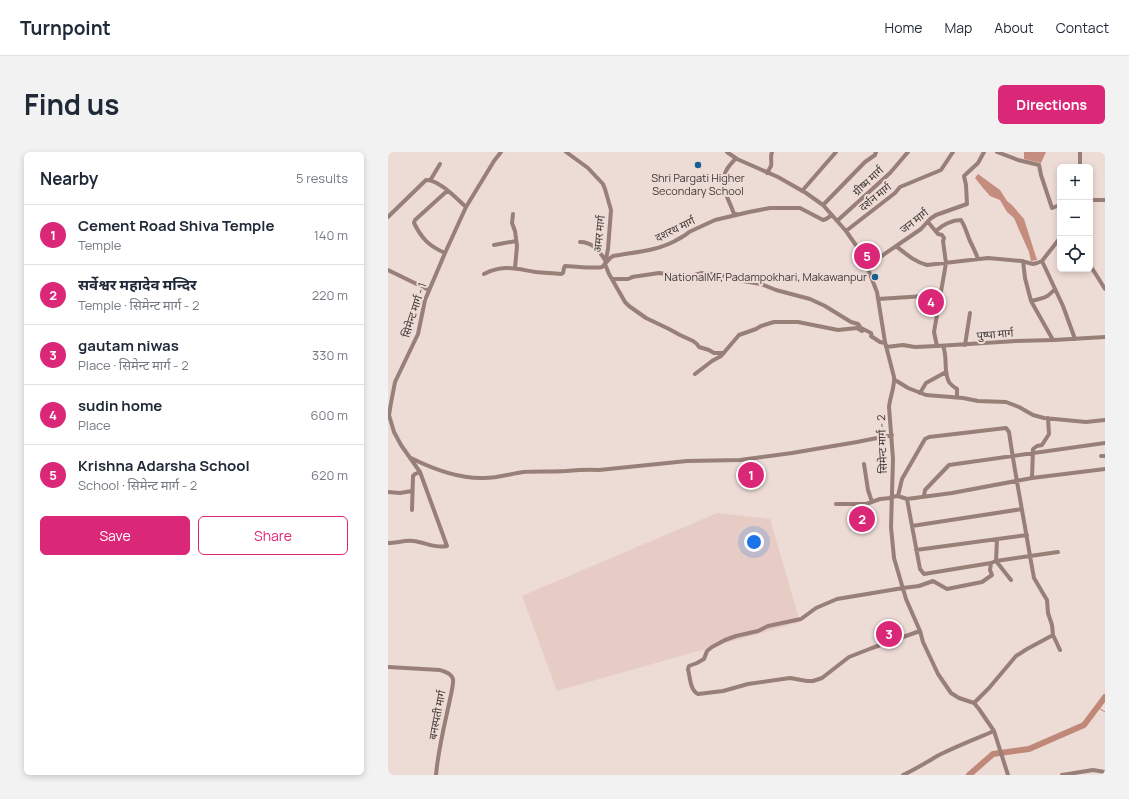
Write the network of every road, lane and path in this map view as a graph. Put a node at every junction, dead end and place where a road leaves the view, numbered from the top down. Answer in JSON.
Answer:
{"nodes":[{"id":1,"x":502,"y":152,"type":"edge"},
{"id":2,"x":566,"y":152,"type":"edge"},
{"id":3,"x":727,"y":152,"type":"edge"},
{"id":4,"x":772,"y":152,"type":"edge"},
{"id":5,"x":836,"y":152,"type":"edge"},
{"id":6,"x":876,"y":152,"type":"edge"},
{"id":7,"x":908,"y":152,"type":"edge"},
{"id":8,"x":953,"y":152,"type":"edge"},
{"id":9,"x":984,"y":152,"type":"edge"},
{"id":10,"x":997,"y":152,"type":"edge"},
{"id":11,"x":1080,"y":152,"type":"edge"},
{"id":12,"x":736,"y":158,"type":"junction"},
{"id":13,"x":440,"y":164,"type":"dead end"},
{"id":14,"x":1080,"y":164,"type":"edge"},
{"id":15,"x":767,"y":172,"type":"junction"},
{"id":16,"x":431,"y":179,"type":"junction"},
{"id":17,"x":447,"y":191,"type":"junction"},
{"id":18,"x":802,"y":191,"type":"junction"},
{"id":19,"x":1093,"y":200,"type":"edge"},
{"id":20,"x":1105,"y":200,"type":"edge"},
{"id":21,"x":823,"y":205,"type":"junction"},
{"id":22,"x":1057,"y":206,"type":"edge"},
{"id":23,"x":466,"y":207,"type":"junction"},
{"id":24,"x":389,"y":214,"type":"edge"},
{"id":25,"x":513,"y":214,"type":"dead end"},
{"id":26,"x":736,"y":214,"type":"junction"},
{"id":27,"x":832,"y":215,"type":"junction"},
{"id":28,"x":838,"y":221,"type":"junction"},
{"id":29,"x":928,"y":222,"type":"junction"},
{"id":30,"x":846,"y":231,"type":"junction"},
{"id":31,"x":936,"y":231,"type":"junction"},
{"id":32,"x":516,"y":241,"type":"junction"},
{"id":33,"x":580,"y":242,"type":"dead end"},
{"id":34,"x":1057,"y":242,"type":"edge"},
{"id":35,"x":494,"y":245,"type":"dead end"},
{"id":36,"x":896,"y":246,"type":"junction"},
{"id":37,"x":445,"y":253,"type":"junction"},
{"id":38,"x":978,"y":259,"type":"junction"},
{"id":39,"x":1023,"y":261,"type":"junction"},
{"id":40,"x":1042,"y":261,"type":"junction"},
{"id":41,"x":605,"y":262,"type":"junction"},
{"id":42,"x":946,"y":263,"type":"junction"},
{"id":43,"x":867,"y":266,"type":"junction"},
{"id":44,"x":515,"y":268,"type":"junction"},
{"id":45,"x":388,"y":270,"type":"edge"},
{"id":46,"x":1093,"y":270,"type":"edge"},
{"id":47,"x":484,"y":274,"type":"dead end"},
{"id":48,"x":613,"y":279,"type":"junction"},
{"id":49,"x":1055,"y":289,"type":"junction"},
{"id":50,"x":1105,"y":289,"type":"edge"},
{"id":51,"x":430,"y":290,"type":"junction"},
{"id":52,"x":925,"y":296,"type":"dead end"},
{"id":53,"x":878,"y":299,"type":"junction"},
{"id":54,"x":1031,"y":301,"type":"junction"},
{"id":55,"x":970,"y":313,"type":"dead end"},
{"id":56,"x":872,"y":337,"type":"junction"},
{"id":57,"x":1105,"y":337,"type":"edge"},
{"id":58,"x":1075,"y":339,"type":"junction"},
{"id":59,"x":1053,"y":340,"type":"junction"},
{"id":60,"x":885,"y":345,"type":"junction"},
{"id":61,"x":966,"y":345,"type":"junction"},
{"id":62,"x":937,"y":346,"type":"junction"},
{"id":63,"x":943,"y":346,"type":"junction"},
{"id":64,"x":724,"y":353,"type":"junction"},
{"id":65,"x":946,"y":372,"type":"junction"},
{"id":66,"x":695,"y":374,"type":"dead end"},
{"id":67,"x":894,"y":380,"type":"junction"},
{"id":68,"x":920,"y":393,"type":"junction"},
{"id":69,"x":957,"y":397,"type":"junction"},
{"id":70,"x":389,"y":415,"type":"edge"},
{"id":71,"x":1048,"y":418,"type":"junction"},
{"id":72,"x":1105,"y":420,"type":"edge"},
{"id":73,"x":892,"y":435,"type":"junction"},
{"id":74,"x":1105,"y":443,"type":"edge"},
{"id":75,"x":1033,"y":453,"type":"junction"},
{"id":76,"x":1012,"y":456,"type":"junction"},
{"id":77,"x":409,"y":457,"type":"junction"},
{"id":78,"x":864,"y":464,"type":"dead end"},
{"id":79,"x":1105,"y":469,"type":"edge"},
{"id":80,"x":420,"y":472,"type":"junction"},
{"id":81,"x":1032,"y":478,"type":"junction"},
{"id":82,"x":1017,"y":482,"type":"junction"},
{"id":83,"x":412,"y":491,"type":"junction"},
{"id":84,"x":388,"y":492,"type":"edge"},
{"id":85,"x":898,"y":496,"type":"junction"},
{"id":86,"x":924,"y":496,"type":"junction"},
{"id":87,"x":891,"y":497,"type":"junction"},
{"id":88,"x":907,"y":499,"type":"junction"},
{"id":89,"x":872,"y":502,"type":"junction"},
{"id":90,"x":836,"y":504,"type":"dead end"},
{"id":91,"x":1022,"y":509,"type":"junction"},
{"id":92,"x":412,"y":510,"type":"dead end"},
{"id":93,"x":912,"y":526,"type":"junction"},
{"id":94,"x":1027,"y":535,"type":"junction"},
{"id":95,"x":997,"y":539,"type":"junction"},
{"id":96,"x":388,"y":543,"type":"edge"},
{"id":97,"x":916,"y":550,"type":"junction"},
{"id":98,"x":1058,"y":552,"type":"dead end"},
{"id":99,"x":1030,"y":556,"type":"junction"},
{"id":100,"x":994,"y":562,"type":"junction"},
{"id":101,"x":1011,"y":580,"type":"dead end"},
{"id":102,"x":903,"y":588,"type":"junction"},
{"id":103,"x":920,"y":631,"type":"junction"},
{"id":104,"x":1053,"y":635,"type":"junction"},
{"id":105,"x":1060,"y":650,"type":"dead end"},
{"id":106,"x":388,"y":667,"type":"edge"},
{"id":107,"x":974,"y":702,"type":"junction"},
{"id":108,"x":994,"y":731,"type":"junction"},
{"id":109,"x":1105,"y":772,"type":"edge"},
{"id":110,"x":436,"y":775,"type":"edge"},
{"id":111,"x":903,"y":775,"type":"edge"},
{"id":112,"x":1008,"y":775,"type":"edge"},
{"id":113,"x":1062,"y":775,"type":"edge"}],
"edges":[{"from":1,"to":23,"type":"street","name":"सिमेन्ट मार्ग - 1"},
{"from":2,"to":41,"type":"street","name":"अमर मार्ग"},
{"from":3,"to":12,"type":"street","name":"सिमेन्ट मार्ग - 2"},
{"from":4,"to":15,"type":"street"},
{"from":5,"to":18,"type":"street"},
{"from":6,"to":21,"type":"street"},
{"from":7,"to":28,"type":"street","name":"ग्रीष्म मार्ग"},
{"from":8,"to":30,"type":"street","name":"दर्शन मार्ग"},
{"from":9,"to":29,"type":"street","name":"जन मार्ग"},
{"from":10,"to":22,"type":"street"},
{"from":11,"to":14,"type":"street"},
{"from":12,"to":15,"type":"street","name":"सिमेन्ट मार्ग - 2"},
{"from":12,"to":26,"type":"street"},
{"from":13,"to":16,"type":"street"},
{"from":15,"to":18,"type":"street","name":"सिमेन्ट मार्ग - 2"},
{"from":16,"to":17,"type":"street"},
{"from":16,"to":24,"type":"street"},
{"from":17,"to":23,"type":"street"},
{"from":17,"to":37,"type":"street"},
{"from":18,"to":21,"type":"street","name":"सिमेन्ट मार्ग - 2"},
{"from":19,"to":20,"type":"street"},
{"from":21,"to":27,"type":"street","name":"सिमेन्ट मार्ग - 2"},
{"from":23,"to":37,"type":"street","name":"सिमेन्ट मार्ग - 1"},
{"from":25,"to":32,"type":"street"},
{"from":26,"to":27,"type":"street","name":"दशरथ मार्ग"},
{"from":26,"to":41,"type":"street","name":"दशरथ मार्ग"},
{"from":27,"to":28,"type":"street","name":"सिमेन्ट मार्ग - 2"},
{"from":28,"to":30,"type":"street","name":"सिमेन्ट मार्ग - 2"},
{"from":29,"to":31,"type":"street"},
{"from":29,"to":36,"type":"street","name":"जन मार्ग"},
{"from":30,"to":43,"type":"street","name":"सिमेन्ट मार्ग - 2"},
{"from":31,"to":38,"type":"street"},
{"from":31,"to":42,"type":"street"},
{"from":32,"to":35,"type":"street"},
{"from":32,"to":44,"type":"street"},
{"from":33,"to":41,"type":"street"},
{"from":34,"to":40,"type":"street"},
{"from":36,"to":42,"type":"street"},
{"from":36,"to":43,"type":"street","name":"जन मार्ग"},
{"from":37,"to":51,"type":"street","name":"सिमेन्ट मार्ग - 1"},
{"from":38,"to":39,"type":"street"},
{"from":38,"to":42,"type":"street"},
{"from":39,"to":40,"type":"street"},
{"from":39,"to":54,"type":"street"},
{"from":40,"to":49,"type":"street"},
{"from":41,"to":44,"type":"street","name":"दशरथ मार्ग"},
{"from":41,"to":48,"type":"street"},
{"from":42,"to":62,"type":"street"},
{"from":43,"to":53,"type":"street","name":"सिमेन्ट मार्ग - 2"},
{"from":44,"to":47,"type":"street","name":"दशरथ मार्ग"},
{"from":45,"to":51,"type":"street"},
{"from":46,"to":50,"type":"street"},
{"from":48,"to":56,"type":"street"},
{"from":48,"to":64,"type":"street"},
{"from":49,"to":54,"type":"street"},
{"from":49,"to":58,"type":"street"},
{"from":51,"to":70,"type":"street","name":"सिमेन्ट मार्ग - 1"},
{"from":52,"to":53,"type":"street"},
{"from":53,"to":60,"type":"street","name":"सिमेन्ट मार्ग - 2"},
{"from":54,"to":59,"type":"street"},
{"from":55,"to":61,"type":"street"},
{"from":56,"to":60,"type":"street"},
{"from":56,"to":64,"type":"street"},
{"from":57,"to":58,"type":"street","name":"पुष्पा मार्ग"},
{"from":58,"to":59,"type":"street","name":"पुष्पा मार्ग"},
{"from":59,"to":61,"type":"street","name":"पुष्पा मार्ग"},
{"from":60,"to":62,"type":"street","name":"पुष्पा मार्ग"},
{"from":60,"to":67,"type":"street","name":"सिमेन्ट मार्ग - 2"},
{"from":61,"to":63,"type":"street","name":"पुष्पा मार्ग"},
{"from":62,"to":63,"type":"street","name":"पुष्पा मार्ग"},
{"from":63,"to":65,"type":"street"},
{"from":64,"to":66,"type":"street"},
{"from":65,"to":68,"type":"street"},
{"from":65,"to":69,"type":"street"},
{"from":67,"to":68,"type":"street"},
{"from":67,"to":73,"type":"street","name":"सिमेन्ट मार्ग - 2"},
{"from":68,"to":69,"type":"street"},
{"from":69,"to":71,"type":"street"},
{"from":70,"to":77,"type":"street","name":"सिमेन्ट मार्ग - 1"},
{"from":71,"to":72,"type":"street"},
{"from":71,"to":75,"type":"street"},
{"from":73,"to":77,"type":"street"},
{"from":73,"to":87,"type":"street","name":"सिमेन्ट मार्ग - 2"},
{"from":74,"to":75,"type":"street"},
{"from":75,"to":76,"type":"street"},
{"from":75,"to":81,"type":"street"},
{"from":76,"to":82,"type":"street"},
{"from":76,"to":85,"type":"street"},
{"from":76,"to":86,"type":"street"},
{"from":77,"to":80,"type":"street","name":"सिमेन्ट मार्ग - 1"},
{"from":78,"to":89,"type":"street"},
{"from":79,"to":81,"type":"street"},
{"from":80,"to":83,"type":"street"},
{"from":80,"to":96,"type":"street","name":"सिमेन्ट मार्ग - 1"},
{"from":81,"to":82,"type":"street"},
{"from":82,"to":86,"type":"street"},
{"from":82,"to":91,"type":"street"},
{"from":83,"to":84,"type":"street"},
{"from":83,"to":92,"type":"street"},
{"from":85,"to":87,"type":"street"},
{"from":85,"to":88,"type":"street"},
{"from":86,"to":88,"type":"street"},
{"from":87,"to":89,"type":"street"},
{"from":87,"to":102,"type":"street","name":"सिमेन्ट मार्ग - 2"},
{"from":88,"to":93,"type":"street"},
{"from":89,"to":90,"type":"street"},
{"from":91,"to":93,"type":"street"},
{"from":91,"to":94,"type":"street"},
{"from":93,"to":97,"type":"street"},
{"from":94,"to":95,"type":"street"},
{"from":94,"to":99,"type":"street"},
{"from":95,"to":97,"type":"street"},
{"from":95,"to":100,"type":"street"},
{"from":97,"to":100,"type":"street"},
{"from":98,"to":99,"type":"street"},
{"from":99,"to":100,"type":"street"},
{"from":99,"to":104,"type":"street"},
{"from":100,"to":101,"type":"street"},
{"from":100,"to":102,"type":"street"},
{"from":102,"to":103,"type":"street","name":"सिमेन्ट मार्ग - 2"},
{"from":102,"to":103,"type":"street"},
{"from":103,"to":107,"type":"street","name":"सिमेन्ट मार्ग - 2"},
{"from":104,"to":105,"type":"street"},
{"from":104,"to":107,"type":"street"},
{"from":106,"to":110,"type":"street","name":"बनस्पती मार्ग"},
{"from":107,"to":108,"type":"street"},
{"from":108,"to":111,"type":"street"},
{"from":108,"to":112,"type":"street"},
{"from":109,"to":113,"type":"street"}]}
